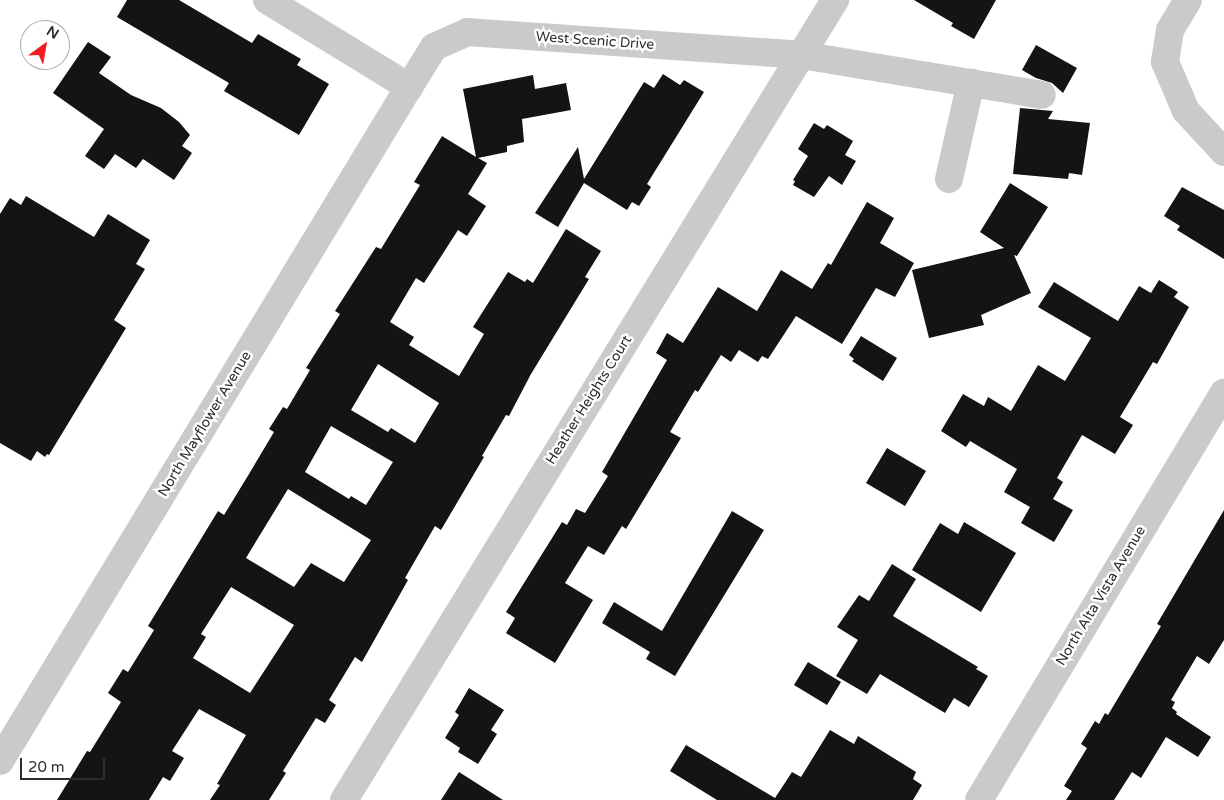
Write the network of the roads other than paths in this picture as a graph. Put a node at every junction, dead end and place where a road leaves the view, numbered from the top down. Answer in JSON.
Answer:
{"nodes":[{"id":1,"x":266,"y":0,"type":"edge"},
{"id":2,"x":834,"y":0,"type":"edge"},
{"id":3,"x":1188,"y":0,"type":"edge"},
{"id":4,"x":801,"y":55,"type":"junction"},
{"id":5,"x":970,"y":82,"type":"junction"},
{"id":6,"x":409,"y":87,"type":"junction"},
{"id":7,"x":1042,"y":95,"type":"dead end"},
{"id":8,"x":1224,"y":152,"type":"edge"},
{"id":9,"x":950,"y":179,"type":"dead end"},
{"id":10,"x":1224,"y":393,"type":"edge"},
{"id":11,"x":0,"y":761,"type":"edge"},
{"id":12,"x":344,"y":800,"type":"edge"},
{"id":13,"x":979,"y":800,"type":"edge"}],
"edges":[{"from":1,"to":6,"type":"street"},
{"from":2,"to":4,"type":"street","name":"Heather Heights Court"},
{"from":3,"to":8,"type":"street"},
{"from":4,"to":5,"type":"street","name":"West Scenic Drive"},
{"from":4,"to":6,"type":"street","name":"West Scenic Drive"},
{"from":4,"to":12,"type":"street","name":"Heather Heights Court"},
{"from":5,"to":7,"type":"street","name":"West Scenic Drive"},
{"from":5,"to":9,"type":"street"},
{"from":6,"to":11,"type":"street","name":"North Mayflower Avenue"},
{"from":10,"to":13,"type":"street","name":"North Alta Vista Avenue"}]}
